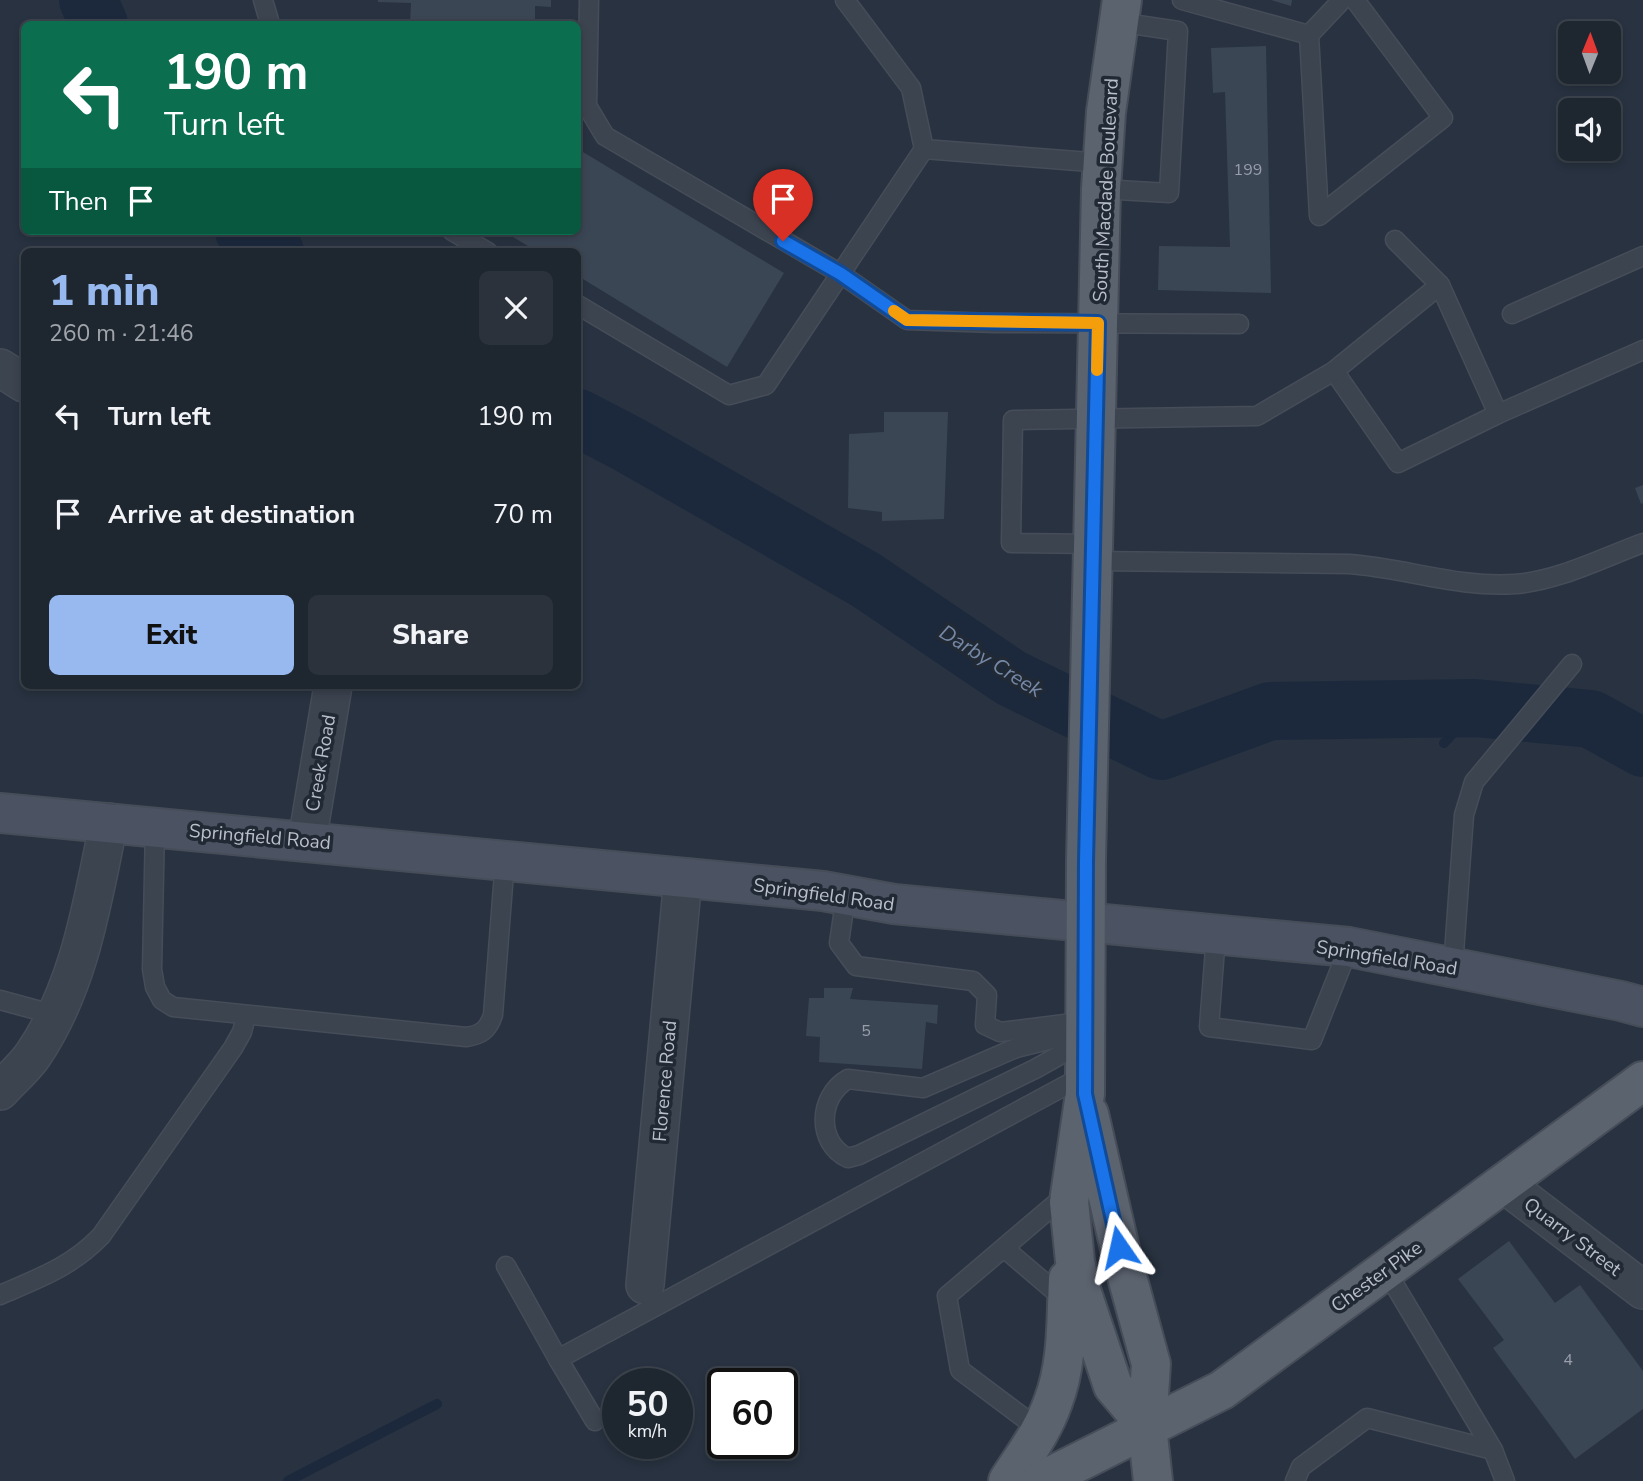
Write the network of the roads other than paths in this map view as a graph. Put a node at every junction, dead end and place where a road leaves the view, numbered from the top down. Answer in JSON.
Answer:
{"nodes":[{"id":1,"x":262,"y":0,"type":"edge"},
{"id":2,"x":589,"y":0,"type":"edge"},
{"id":3,"x":845,"y":0,"type":"edge"},
{"id":4,"x":1182,"y":0,"type":"edge"},
{"id":5,"x":1342,"y":0,"type":"edge"},
{"id":6,"x":1355,"y":0,"type":"edge"},
{"id":7,"x":1120,"y":11,"type":"edge"},
{"id":8,"x":269,"y":21,"type":"edge"},
{"id":9,"x":1309,"y":35,"type":"junction"},
{"id":10,"x":924,"y":149,"type":"junction"},
{"id":11,"x":1102,"y":176,"type":"junction"},
{"id":12,"x":459,"y":235,"type":"edge"},
{"id":13,"x":1395,"y":240,"type":"dead end"},
{"id":14,"x":481,"y":248,"type":"edge"},
{"id":15,"x":1643,"y":256,"type":"edge"},
{"id":16,"x":841,"y":274,"type":"junction"},
{"id":17,"x":1440,"y":285,"type":"junction"},
{"id":18,"x":581,"y":307,"type":"edge"},
{"id":19,"x":1513,"y":313,"type":"dead end"},
{"id":20,"x":1098,"y":323,"type":"junction"},
{"id":21,"x":1239,"y":324,"type":"dead end"},
{"id":22,"x":1643,"y":350,"type":"edge"},
{"id":23,"x":0,"y":368,"type":"edge"},
{"id":24,"x":1334,"y":370,"type":"junction"},
{"id":25,"x":21,"y":381,"type":"edge"},
{"id":26,"x":1498,"y":414,"type":"junction"},
{"id":27,"x":1096,"y":419,"type":"junction"},
{"id":28,"x":1643,"y":543,"type":"edge"},
{"id":29,"x":1093,"y":552,"type":"junction"},
{"id":30,"x":1572,"y":664,"type":"dead end"},
{"id":31,"x":332,"y":689,"type":"edge"},
{"id":32,"x":0,"y":813,"type":"edge"},
{"id":33,"x":109,"y":822,"type":"junction"},
{"id":34,"x":155,"y":826,"type":"junction"},
{"id":35,"x":307,"y":841,"type":"junction"},
{"id":36,"x":505,"y":860,"type":"junction"},
{"id":37,"x":683,"y":878,"type":"junction"},
{"id":38,"x":846,"y":895,"type":"junction"},
{"id":39,"x":1085,"y":922,"type":"junction"},
{"id":40,"x":1216,"y":935,"type":"junction"},
{"id":41,"x":1349,"y":947,"type":"junction"},
{"id":42,"x":1453,"y":967,"type":"junction"},
{"id":43,"x":0,"y":1000,"type":"edge"},
{"id":44,"x":1643,"y":1007,"type":"edge"},
{"id":45,"x":55,"y":1015,"type":"junction"},
{"id":46,"x":246,"y":1016,"type":"junction"},
{"id":47,"x":1085,"y":1053,"type":"junction"},
{"id":48,"x":1643,"y":1081,"type":"edge"},
{"id":49,"x":0,"y":1091,"type":"edge"},
{"id":50,"x":1503,"y":1183,"type":"junction"},
{"id":51,"x":1071,"y":1191,"type":"junction"},
{"id":52,"x":1071,"y":1231,"type":"junction"},
{"id":53,"x":1004,"y":1248,"type":"junction"},
{"id":54,"x":506,"y":1266,"type":"dead end"},
{"id":55,"x":1385,"y":1269,"type":"junction"},
{"id":56,"x":645,"y":1285,"type":"dead end"},
{"id":57,"x":1643,"y":1290,"type":"edge"},
{"id":58,"x":0,"y":1295,"type":"edge"},
{"id":59,"x":1067,"y":1301,"type":"junction"},
{"id":60,"x":558,"y":1359,"type":"junction"},
{"id":61,"x":595,"y":1421,"type":"dead end"},
{"id":62,"x":1147,"y":1426,"type":"junction"},
{"id":63,"x":1041,"y":1430,"type":"junction"},
{"id":64,"x":1493,"y":1450,"type":"junction"},
{"id":65,"x":1007,"y":1481,"type":"edge"},
{"id":66,"x":1041,"y":1481,"type":"edge"},
{"id":67,"x":1153,"y":1481,"type":"edge"},
{"id":68,"x":1295,"y":1481,"type":"edge"},
{"id":69,"x":1505,"y":1481,"type":"edge"}],
"edges":[{"from":1,"to":8,"type":"lane"},
{"from":2,"to":16,"type":"lane"},
{"from":3,"to":10,"type":"lane"},
{"from":4,"to":9,"type":"lane"},
{"from":5,"to":9,"type":"lane"},
{"from":6,"to":9,"type":"lane"},
{"from":7,"to":11,"type":"main road","name":"South Macdade Boulevard"},
{"from":7,"to":11,"type":"lane"},
{"from":10,"to":11,"type":"lane"},
{"from":10,"to":16,"type":"lane"},
{"from":11,"to":20,"type":"main road","name":"South Macdade Boulevard"},
{"from":12,"to":14,"type":"lane"},
{"from":13,"to":17,"type":"lane"},
{"from":15,"to":19,"type":"lane"},
{"from":16,"to":18,"type":"lane"},
{"from":16,"to":20,"type":"lane"},
{"from":17,"to":24,"type":"lane"},
{"from":17,"to":26,"type":"lane"},
{"from":20,"to":21,"type":"lane"},
{"from":20,"to":27,"type":"main road","name":"South Macdade Boulevard"},
{"from":22,"to":26,"type":"lane"},
{"from":23,"to":25,"type":"street"},
{"from":24,"to":26,"type":"lane"},
{"from":24,"to":27,"type":"lane"},
{"from":27,"to":29,"type":"main road","name":"South Macdade Boulevard"},
{"from":27,"to":29,"type":"lane"},
{"from":28,"to":29,"type":"lane"},
{"from":29,"to":39,"type":"main road","name":"South Macdade Boulevard"},
{"from":30,"to":42,"type":"lane"},
{"from":31,"to":35,"type":"street","name":"Creek Road"},
{"from":32,"to":33,"type":"main road","name":"Springfield Road"},
{"from":33,"to":34,"type":"main road","name":"Springfield Road"},
{"from":33,"to":45,"type":"street"},
{"from":34,"to":35,"type":"main road","name":"Springfield Road"},
{"from":34,"to":46,"type":"lane"},
{"from":35,"to":36,"type":"main road","name":"Springfield Road"},
{"from":36,"to":37,"type":"main road","name":"Springfield Road"},
{"from":36,"to":46,"type":"lane"},
{"from":37,"to":38,"type":"main road","name":"Springfield Road"},
{"from":37,"to":56,"type":"street","name":"Florence Road"},
{"from":38,"to":39,"type":"main road","name":"Springfield Road"},
{"from":38,"to":47,"type":"lane"},
{"from":39,"to":40,"type":"main road","name":"Springfield Road"},
{"from":39,"to":47,"type":"main road","name":"South Macdade Boulevard"},
{"from":40,"to":41,"type":"main road","name":"Springfield Road"},
{"from":40,"to":41,"type":"lane"},
{"from":41,"to":42,"type":"main road","name":"Springfield Road"},
{"from":42,"to":44,"type":"main road","name":"Springfield Road"},
{"from":43,"to":45,"type":"lane"},
{"from":45,"to":49,"type":"street"},
{"from":46,"to":58,"type":"lane"},
{"from":47,"to":47,"type":"lane"},
{"from":47,"to":51,"type":"main road","name":"South Macdade Boulevard"},
{"from":47,"to":60,"type":"lane"},
{"from":47,"to":62,"type":"main road","name":"South Macdade Boulevard"},
{"from":48,"to":50,"type":"main road","name":"Chester Pike"},
{"from":50,"to":55,"type":"main road","name":"Chester Pike"},
{"from":50,"to":57,"type":"street","name":"Quarry Street"},
{"from":51,"to":52,"type":"main road","name":"South Macdade Boulevard"},
{"from":51,"to":53,"type":"lane"},
{"from":52,"to":59,"type":"main road"},
{"from":52,"to":62,"type":"main road","name":"South Macdade Boulevard"},
{"from":53,"to":59,"type":"lane"},
{"from":53,"to":63,"type":"lane"},
{"from":54,"to":60,"type":"lane"},
{"from":55,"to":62,"type":"main road","name":"Chester Pike"},
{"from":55,"to":64,"type":"lane"},
{"from":59,"to":63,"type":"main road"},
{"from":60,"to":61,"type":"lane"},
{"from":62,"to":66,"type":"main road","name":"Chester Pike"},
{"from":62,"to":67,"type":"main road"},
{"from":63,"to":65,"type":"main road"},
{"from":64,"to":68,"type":"lane"},
{"from":64,"to":69,"type":"lane"}]}
